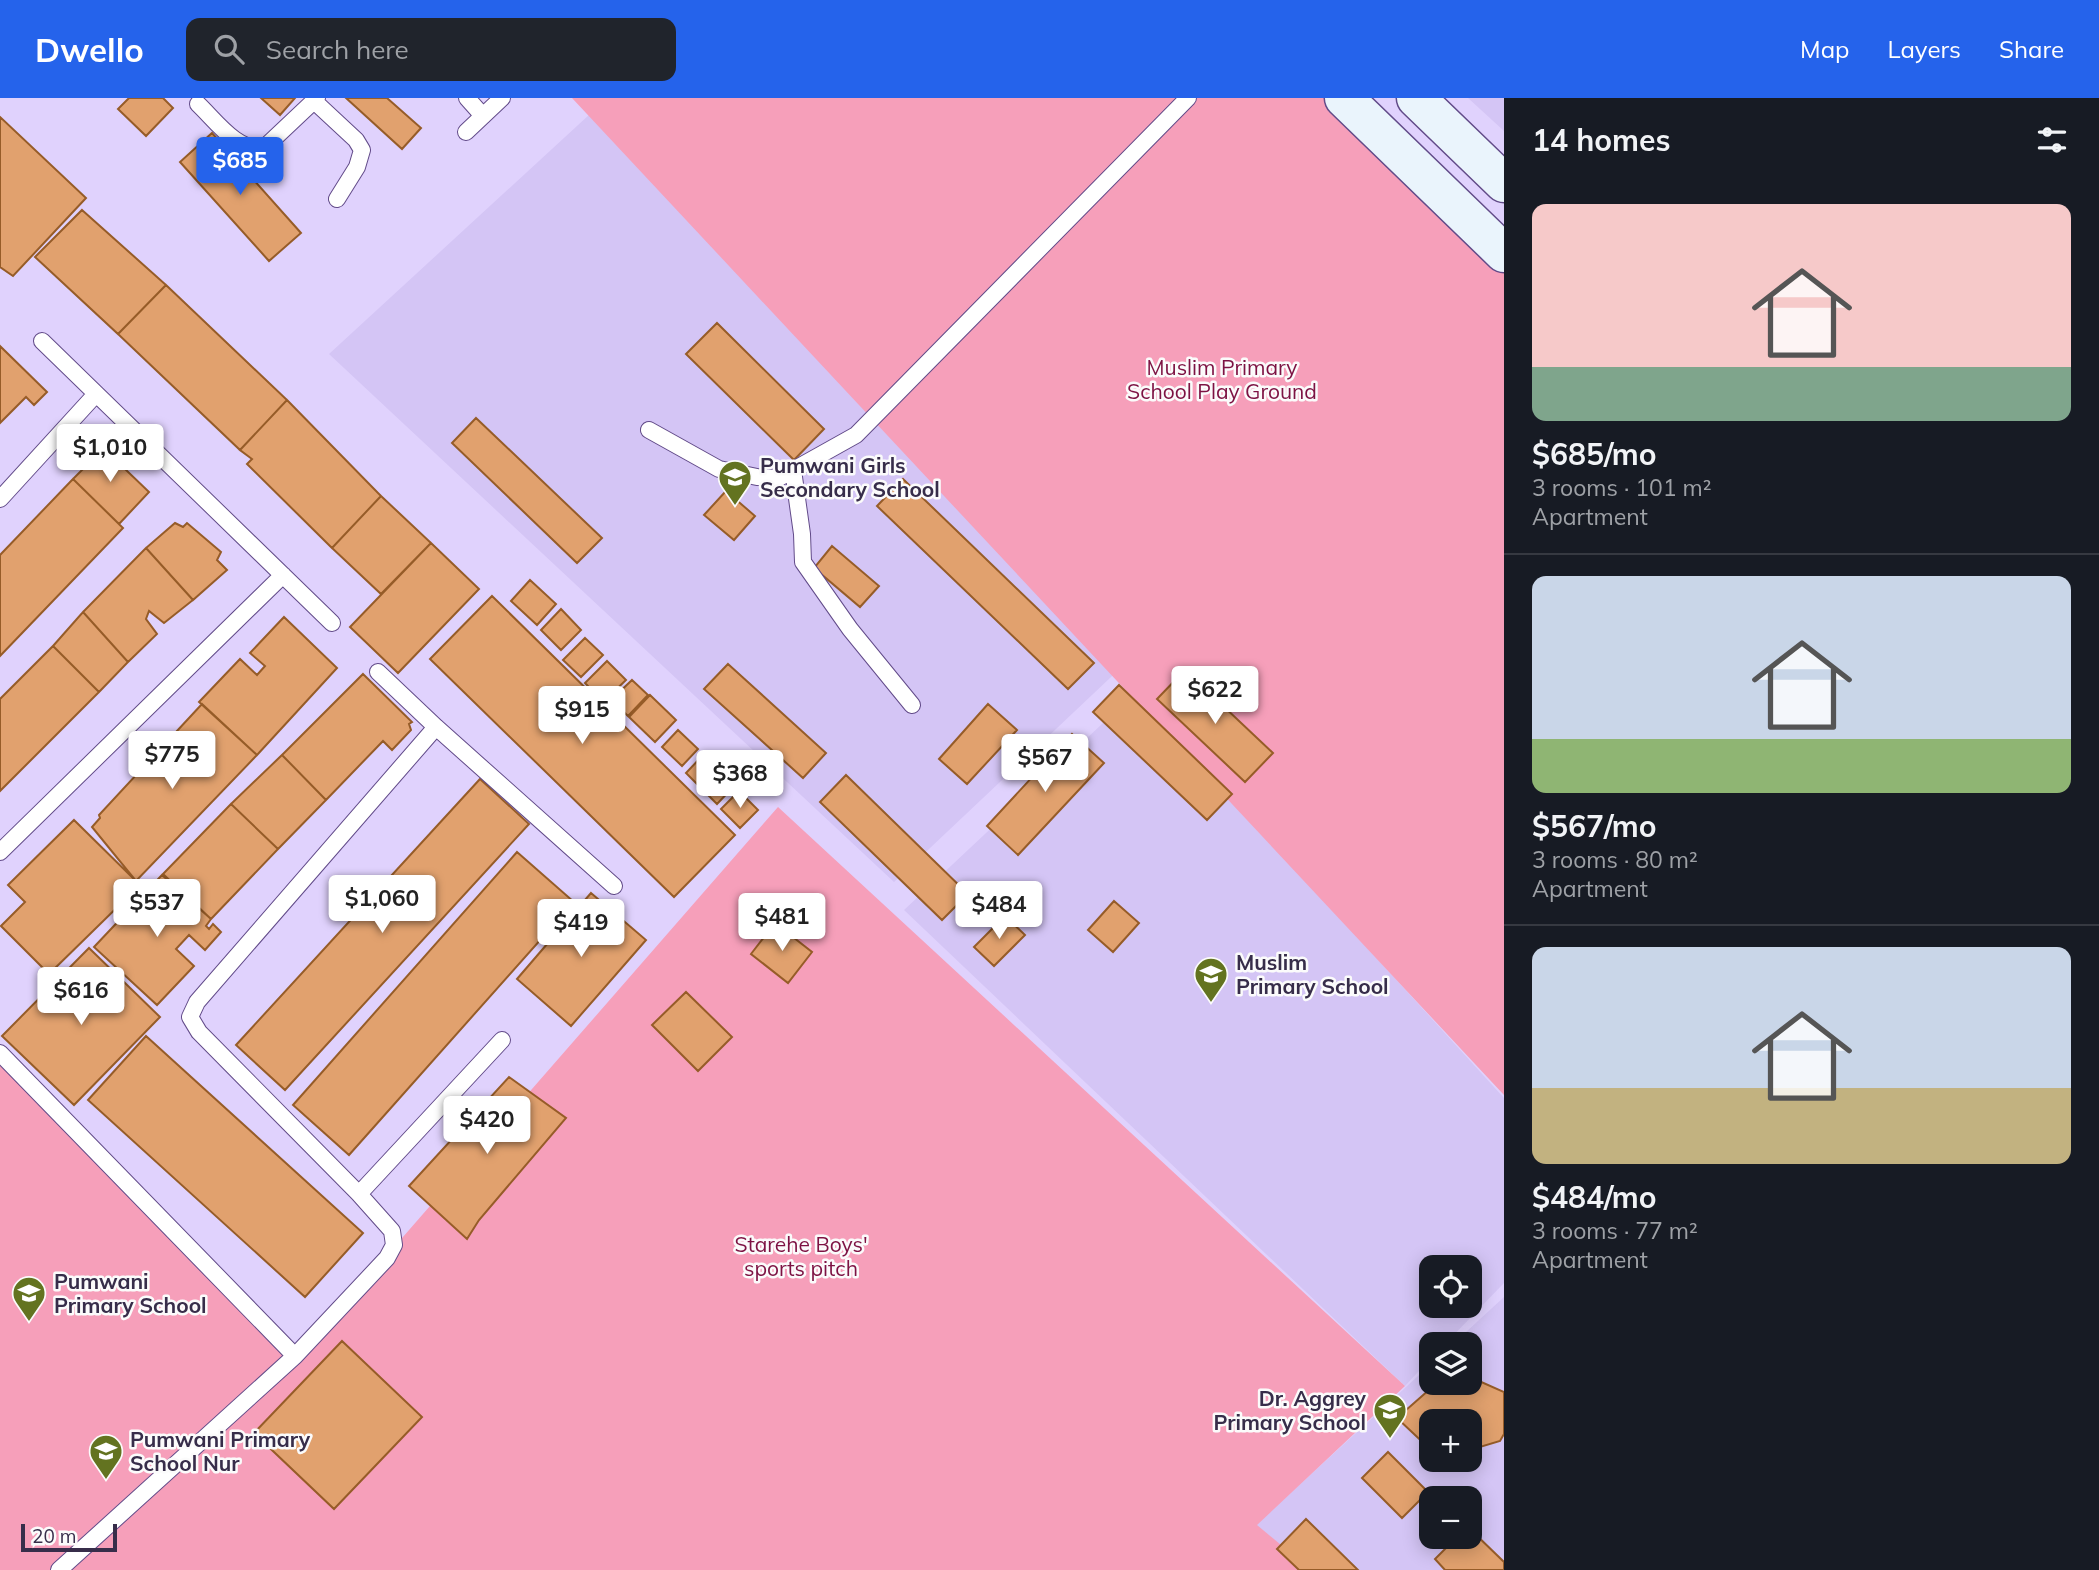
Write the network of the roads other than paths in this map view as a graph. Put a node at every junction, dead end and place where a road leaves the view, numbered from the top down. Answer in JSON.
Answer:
{"nodes":[{"id":1,"x":467,"y":98,"type":"edge"},
{"id":2,"x":502,"y":98,"type":"edge"},
{"id":3,"x":1188,"y":98,"type":"edge"},
{"id":4,"x":1344,"y":98,"type":"edge"},
{"id":5,"x":1416,"y":98,"type":"edge"},
{"id":6,"x":315,"y":100,"type":"edge"},
{"id":7,"x":198,"y":104,"type":"dead end"},
{"id":8,"x":483,"y":116,"type":"junction"},
{"id":9,"x":466,"y":132,"type":"dead end"},
{"id":10,"x":1504,"y":183,"type":"edge"},
{"id":11,"x":337,"y":199,"type":"dead end"},
{"id":12,"x":1504,"y":253,"type":"edge"},
{"id":13,"x":42,"y":341,"type":"dead end"},
{"id":14,"x":96,"y":394,"type":"junction"},
{"id":15,"x":649,"y":430,"type":"dead end"},
{"id":16,"x":793,"y":470,"type":"junction"},
{"id":17,"x":0,"y":499,"type":"edge"},
{"id":18,"x":283,"y":575,"type":"junction"},
{"id":19,"x":332,"y":623,"type":"dead end"},
{"id":20,"x":378,"y":672,"type":"dead end"},
{"id":21,"x":912,"y":705,"type":"dead end"},
{"id":22,"x":436,"y":727,"type":"junction"},
{"id":23,"x":0,"y":852,"type":"edge"},
{"id":24,"x":614,"y":886,"type":"dead end"},
{"id":25,"x":502,"y":1040,"type":"dead end"},
{"id":26,"x":0,"y":1053,"type":"edge"},
{"id":27,"x":359,"y":1194,"type":"junction"},
{"id":28,"x":295,"y":1356,"type":"junction"},
{"id":29,"x":59,"y":1570,"type":"edge"}],
"edges":[{"from":1,"to":8,"type":"lane"},
{"from":2,"to":8,"type":"lane"},
{"from":3,"to":16,"type":"lane"},
{"from":4,"to":12,"type":"main road"},
{"from":5,"to":10,"type":"main road"},
{"from":6,"to":7,"type":"lane"},
{"from":6,"to":11,"type":"lane"},
{"from":8,"to":9,"type":"lane"},
{"from":13,"to":14,"type":"lane"},
{"from":14,"to":17,"type":"lane"},
{"from":14,"to":18,"type":"lane"},
{"from":15,"to":16,"type":"lane"},
{"from":16,"to":21,"type":"lane"},
{"from":18,"to":19,"type":"lane"},
{"from":18,"to":23,"type":"lane"},
{"from":20,"to":22,"type":"lane"},
{"from":22,"to":24,"type":"lane"},
{"from":22,"to":27,"type":"lane"},
{"from":25,"to":27,"type":"lane"},
{"from":26,"to":28,"type":"lane"},
{"from":27,"to":28,"type":"lane"},
{"from":28,"to":29,"type":"lane"}]}
